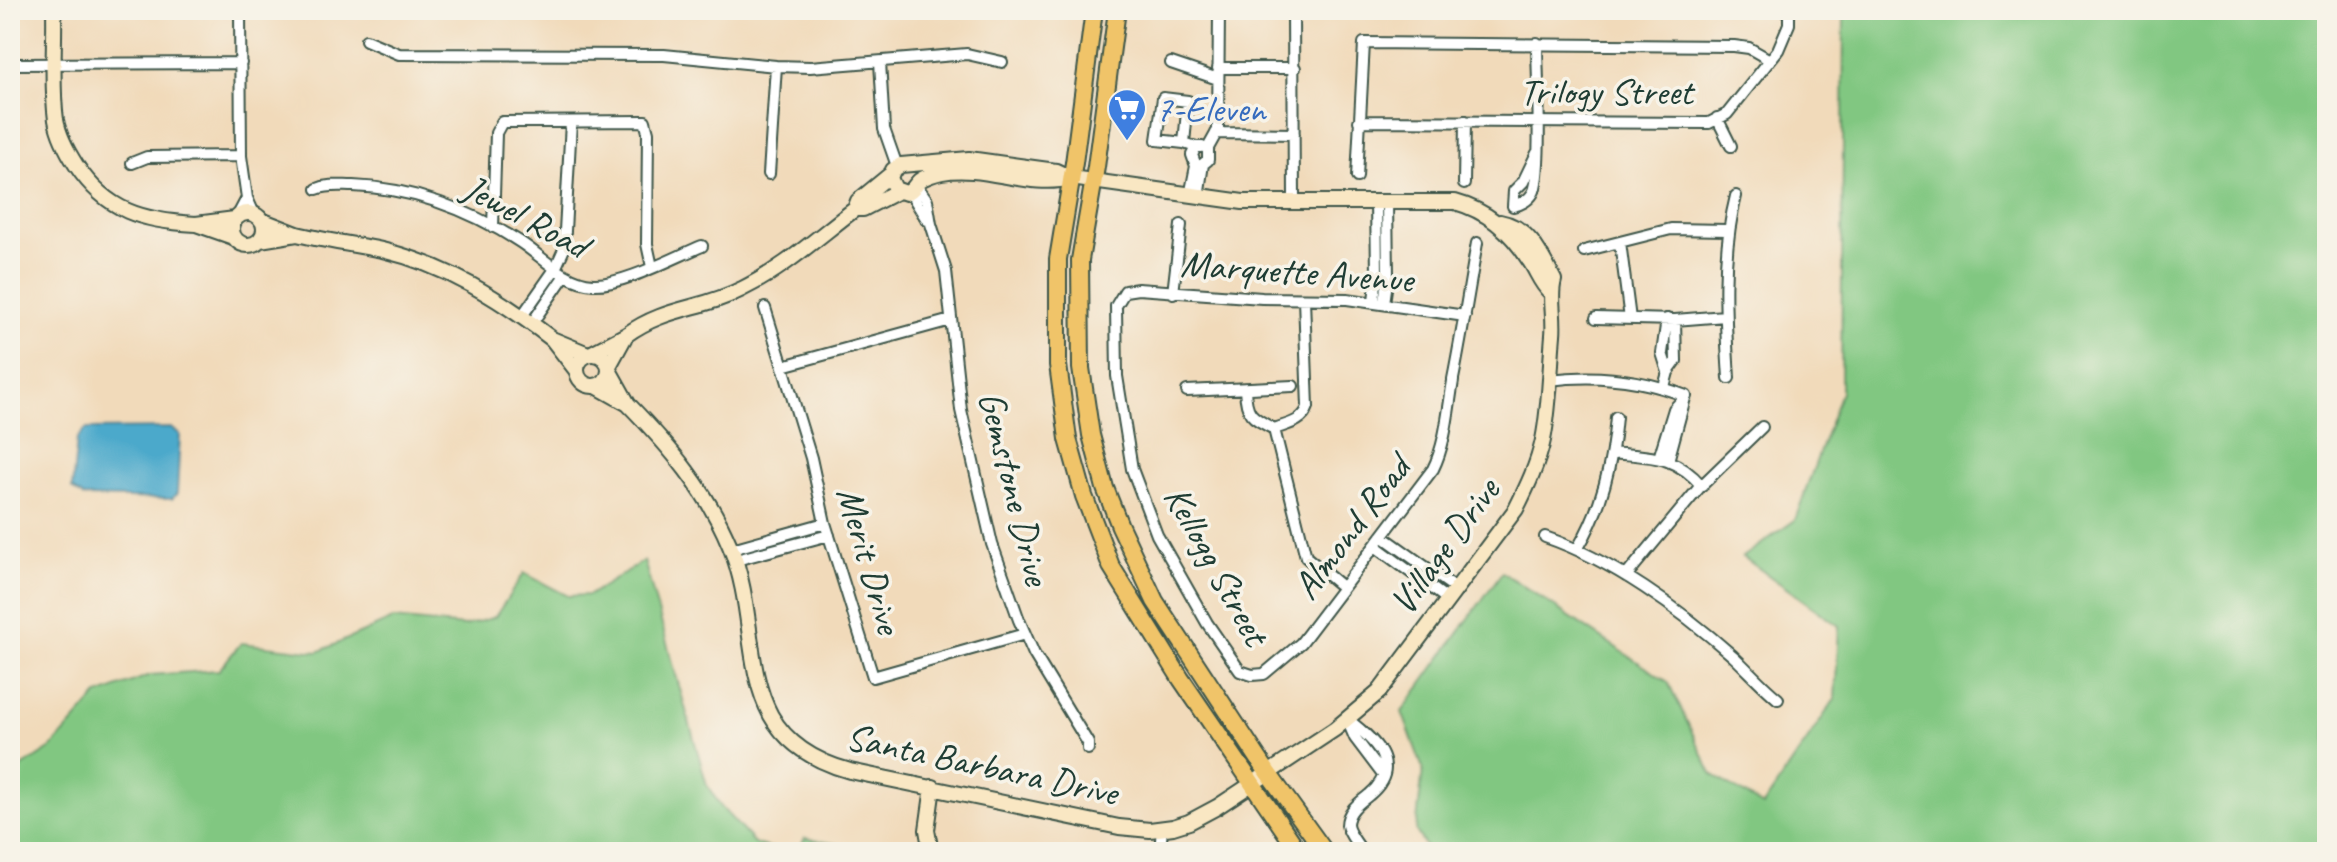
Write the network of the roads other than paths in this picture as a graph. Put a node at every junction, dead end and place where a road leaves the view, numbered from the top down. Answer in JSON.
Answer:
{"nodes":[{"id":1,"x":54,"y":10,"type":"edge"},
{"id":2,"x":240,"y":10,"type":"edge"},
{"id":3,"x":1094,"y":10,"type":"edge"},
{"id":4,"x":1117,"y":10,"type":"edge"},
{"id":5,"x":1219,"y":10,"type":"edge"},
{"id":6,"x":1293,"y":10,"type":"edge"},
{"id":7,"x":1789,"y":10,"type":"edge"},
{"id":8,"x":366,"y":40,"type":"dead end"},
{"id":9,"x":1537,"y":43,"type":"junction"},
{"id":10,"x":1770,"y":60,"type":"junction"},
{"id":11,"x":880,"y":62,"type":"junction"},
{"id":12,"x":1002,"y":62,"type":"dead end"},
{"id":13,"x":241,"y":63,"type":"junction"},
{"id":14,"x":1171,"y":63,"type":"dead end"},
{"id":15,"x":10,"y":64,"type":"edge"},
{"id":16,"x":53,"y":64,"type":"junction"},
{"id":17,"x":776,"y":66,"type":"junction"},
{"id":18,"x":1295,"y":68,"type":"junction"},
{"id":19,"x":1218,"y":74,"type":"junction"},
{"id":20,"x":1717,"y":118,"type":"junction"},
{"id":21,"x":1359,"y":121,"type":"junction"},
{"id":22,"x":1465,"y":121,"type":"junction"},
{"id":23,"x":571,"y":122,"type":"junction"},
{"id":24,"x":1537,"y":122,"type":"junction"},
{"id":25,"x":1216,"y":133,"type":"junction"},
{"id":26,"x":1294,"y":134,"type":"junction"},
{"id":27,"x":1184,"y":143,"type":"junction"},
{"id":28,"x":1731,"y":146,"type":"dead end"},
{"id":29,"x":1196,"y":147,"type":"junction"},
{"id":30,"x":1208,"y":148,"type":"junction"},
{"id":31,"x":1537,"y":153,"type":"junction"},
{"id":32,"x":241,"y":156,"type":"junction"},
{"id":33,"x":132,"y":163,"type":"dead end"},
{"id":34,"x":899,"y":169,"type":"junction"},
{"id":35,"x":769,"y":174,"type":"dead end"},
{"id":36,"x":1357,"y":177,"type":"dead end"},
{"id":37,"x":1071,"y":178,"type":"junction"},
{"id":38,"x":1094,"y":180,"type":"junction"},
{"id":39,"x":1523,"y":182,"type":"junction"},
{"id":40,"x":1464,"y":184,"type":"dead end"},
{"id":41,"x":1535,"y":186,"type":"junction"},
{"id":42,"x":911,"y":188,"type":"junction"},
{"id":43,"x":317,"y":189,"type":"dead end"},
{"id":44,"x":1736,"y":196,"type":"dead end"},
{"id":45,"x":1194,"y":197,"type":"junction"},
{"id":46,"x":247,"y":198,"type":"junction"},
{"id":47,"x":1294,"y":201,"type":"junction"},
{"id":48,"x":1381,"y":201,"type":"junction"},
{"id":49,"x":1513,"y":206,"type":"junction"},
{"id":50,"x":855,"y":209,"type":"junction"},
{"id":51,"x":236,"y":218,"type":"junction"},
{"id":52,"x":258,"y":218,"type":"junction"},
{"id":53,"x":1500,"y":222,"type":"junction"},
{"id":54,"x":196,"y":224,"type":"junction"},
{"id":55,"x":1181,"y":225,"type":"dead end"},
{"id":56,"x":493,"y":227,"type":"junction"},
{"id":57,"x":1727,"y":230,"type":"junction"},
{"id":58,"x":297,"y":234,"type":"junction"},
{"id":59,"x":233,"y":237,"type":"junction"},
{"id":60,"x":260,"y":240,"type":"junction"},
{"id":61,"x":1620,"y":242,"type":"junction"},
{"id":62,"x":1477,"y":243,"type":"dead end"},
{"id":63,"x":702,"y":246,"type":"dead end"},
{"id":64,"x":1584,"y":251,"type":"dead end"},
{"id":65,"x":652,"y":267,"type":"junction"},
{"id":66,"x":555,"y":269,"type":"junction"},
{"id":67,"x":565,"y":275,"type":"junction"},
{"id":68,"x":543,"y":286,"type":"junction"},
{"id":69,"x":1125,"y":291,"type":"joint"},
{"id":70,"x":553,"y":293,"type":"junction"},
{"id":71,"x":1173,"y":293,"type":"junction"},
{"id":72,"x":1304,"y":299,"type":"junction"},
{"id":73,"x":1379,"y":302,"type":"junction"},
{"id":74,"x":765,"y":308,"type":"dead end"},
{"id":75,"x":1465,"y":316,"type":"junction"},
{"id":76,"x":1725,"y":316,"type":"junction"},
{"id":77,"x":1596,"y":318,"type":"dead end"},
{"id":78,"x":1630,"y":319,"type":"junction"},
{"id":79,"x":527,"y":320,"type":"junction"},
{"id":80,"x":951,"y":320,"type":"junction"},
{"id":81,"x":1671,"y":320,"type":"junction"},
{"id":82,"x":626,"y":335,"type":"junction"},
{"id":83,"x":552,"y":339,"type":"junction"},
{"id":84,"x":1664,"y":343,"type":"junction"},
{"id":85,"x":1676,"y":344,"type":"junction"},
{"id":86,"x":590,"y":354,"type":"junction"},
{"id":87,"x":783,"y":366,"type":"junction"},
{"id":88,"x":609,"y":368,"type":"junction"},
{"id":89,"x":576,"y":370,"type":"junction"},
{"id":90,"x":1668,"y":372,"type":"junction"},
{"id":91,"x":1729,"y":378,"type":"dead end"},
{"id":92,"x":1549,"y":380,"type":"junction"},
{"id":93,"x":596,"y":386,"type":"junction"},
{"id":94,"x":1293,"y":386,"type":"dead end"},
{"id":95,"x":1664,"y":387,"type":"junction"},
{"id":96,"x":1245,"y":389,"type":"junction"},
{"id":97,"x":1187,"y":391,"type":"dead end"},
{"id":98,"x":628,"y":404,"type":"junction"},
{"id":99,"x":1616,"y":417,"type":"dead end"},
{"id":100,"x":1762,"y":427,"type":"dead end"},
{"id":101,"x":1274,"y":429,"type":"junction"},
{"id":102,"x":1612,"y":453,"type":"junction"},
{"id":103,"x":1664,"y":459,"type":"junction"},
{"id":104,"x":1702,"y":486,"type":"junction"},
{"id":105,"x":825,"y":523,"type":"junction"},
{"id":106,"x":800,"y":530,"type":"junction"},
{"id":107,"x":829,"y":535,"type":"junction"},
{"id":108,"x":1382,"y":536,"type":"junction"},
{"id":109,"x":1545,"y":537,"type":"dead end"},
{"id":110,"x":804,"y":542,"type":"junction"},
{"id":111,"x":1375,"y":546,"type":"junction"},
{"id":112,"x":1578,"y":548,"type":"junction"},
{"id":113,"x":734,"y":555,"type":"junction"},
{"id":114,"x":1626,"y":576,"type":"junction"},
{"id":115,"x":1342,"y":587,"type":"junction"},
{"id":116,"x":1451,"y":594,"type":"junction"},
{"id":117,"x":1025,"y":634,"type":"junction"},
{"id":118,"x":1252,"y":675,"type":"joint"},
{"id":119,"x":1778,"y":699,"type":"dead end"},
{"id":120,"x":1347,"y":719,"type":"junction"},
{"id":121,"x":1088,"y":749,"type":"dead end"},
{"id":122,"x":1268,"y":773,"type":"junction"},
{"id":123,"x":1251,"y":784,"type":"junction"},
{"id":124,"x":933,"y":787,"type":"junction"},
{"id":125,"x":1162,"y":829,"type":"junction"},
{"id":126,"x":931,"y":852,"type":"edge"},
{"id":127,"x":1160,"y":852,"type":"edge"},
{"id":128,"x":1299,"y":852,"type":"edge"},
{"id":129,"x":1325,"y":852,"type":"edge"},
{"id":130,"x":1362,"y":852,"type":"edge"}],
"edges":[{"from":1,"to":16,"type":"street"},
{"from":2,"to":13,"type":"street"},
{"from":3,"to":37,"type":"main road"},
{"from":4,"to":38,"type":"main road"},
{"from":5,"to":19,"type":"street"},
{"from":6,"to":18,"type":"street"},
{"from":7,"to":10,"type":"street","name":"Trilogy Street"},
{"from":8,"to":17,"type":"street"},
{"from":9,"to":10,"type":"street"},
{"from":9,"to":21,"type":"street"},
{"from":9,"to":24,"type":"street"},
{"from":10,"to":20,"type":"street","name":"Trilogy Street"},
{"from":11,"to":12,"type":"street"},
{"from":11,"to":17,"type":"street"},
{"from":11,"to":34,"type":"street"},
{"from":13,"to":16,"type":"street"},
{"from":13,"to":32,"type":"street"},
{"from":14,"to":19,"type":"street"},
{"from":15,"to":16,"type":"street"},
{"from":16,"to":54,"type":"street"},
{"from":17,"to":35,"type":"street"},
{"from":18,"to":19,"type":"street"},
{"from":18,"to":26,"type":"street"},
{"from":19,"to":25,"type":"street"},
{"from":20,"to":24,"type":"street","name":"Trilogy Street"},
{"from":20,"to":28,"type":"street"},
{"from":21,"to":22,"type":"street","name":"Trilogy Street"},
{"from":21,"to":36,"type":"street"},
{"from":22,"to":24,"type":"street","name":"Trilogy Street"},
{"from":22,"to":40,"type":"street"},
{"from":23,"to":56,"type":"street"},
{"from":23,"to":65,"type":"street"},
{"from":23,"to":66,"type":"street"},
{"from":24,"to":31,"type":"street"},
{"from":25,"to":26,"type":"street"},
{"from":25,"to":30,"type":"street"},
{"from":26,"to":47,"type":"street"},
{"from":27,"to":27,"type":"street"},
{"from":27,"to":29,"type":"street"},
{"from":29,"to":30,"type":"street"},
{"from":29,"to":45,"type":"street"},
{"from":30,"to":45,"type":"street"},
{"from":31,"to":39,"type":"street"},
{"from":31,"to":41,"type":"street"},
{"from":32,"to":33,"type":"street"},
{"from":32,"to":46,"type":"street"},
{"from":34,"to":37,"type":"street","name":"Village Drive"},
{"from":34,"to":42,"type":"street"},
{"from":34,"to":42,"type":"street"},
{"from":34,"to":50,"type":"street","name":"Village Drive"},
{"from":37,"to":38,"type":"street","name":"Village Drive"},
{"from":37,"to":42,"type":"street","name":"Village Drive"},
{"from":37,"to":123,"type":"main road"},
{"from":38,"to":45,"type":"street","name":"Village Drive"},
{"from":38,"to":122,"type":"main road"},
{"from":39,"to":41,"type":"street"},
{"from":39,"to":49,"type":"street"},
{"from":41,"to":49,"type":"street"},
{"from":42,"to":50,"type":"street","name":"Village Drive"},
{"from":42,"to":80,"type":"street","name":"Gemstone Drive"},
{"from":43,"to":56,"type":"street","name":"Jewel Road"},
{"from":44,"to":57,"type":"street"},
{"from":45,"to":47,"type":"street","name":"Village Drive"},
{"from":46,"to":51,"type":"street"},
{"from":46,"to":52,"type":"street"},
{"from":47,"to":48,"type":"street","name":"Village Drive"},
{"from":48,"to":53,"type":"street","name":"Village Drive"},
{"from":48,"to":73,"type":"street"},
{"from":49,"to":53,"type":"street"},
{"from":50,"to":82,"type":"street","name":"Village Drive"},
{"from":51,"to":52,"type":"street"},
{"from":51,"to":54,"type":"street"},
{"from":51,"to":59,"type":"street"},
{"from":52,"to":58,"type":"street"},
{"from":52,"to":60,"type":"street"},
{"from":53,"to":92,"type":"street","name":"Village Drive"},
{"from":54,"to":59,"type":"street"},
{"from":55,"to":71,"type":"street"},
{"from":56,"to":66,"type":"street","name":"Jewel Road"},
{"from":57,"to":61,"type":"street"},
{"from":57,"to":76,"type":"street"},
{"from":58,"to":60,"type":"street"},
{"from":58,"to":79,"type":"street"},
{"from":59,"to":60,"type":"street"},
{"from":61,"to":64,"type":"street"},
{"from":61,"to":78,"type":"street"},
{"from":62,"to":75,"type":"street","name":"Almond Road"},
{"from":63,"to":65,"type":"street","name":"Jewel Road"},
{"from":65,"to":67,"type":"street","name":"Jewel Road"},
{"from":66,"to":67,"type":"street","name":"Jewel Road"},
{"from":66,"to":68,"type":"street"},
{"from":67,"to":70,"type":"street"},
{"from":68,"to":70,"type":"street"},
{"from":68,"to":79,"type":"street"},
{"from":69,"to":71,"type":"street","name":"Marquette Avenue"},
{"from":69,"to":118,"type":"street","name":"Kellogg Street"},
{"from":70,"to":79,"type":"street"},
{"from":71,"to":72,"type":"street","name":"Marquette Avenue"},
{"from":72,"to":73,"type":"street","name":"Marquette Avenue"},
{"from":72,"to":101,"type":"street"},
{"from":73,"to":75,"type":"street","name":"Marquette Avenue"},
{"from":74,"to":87,"type":"street","name":"Merit Drive"},
{"from":75,"to":108,"type":"street","name":"Almond Road"},
{"from":76,"to":81,"type":"street"},
{"from":76,"to":91,"type":"street"},
{"from":77,"to":78,"type":"street"},
{"from":78,"to":81,"type":"street"},
{"from":79,"to":83,"type":"street"},
{"from":80,"to":87,"type":"street"},
{"from":80,"to":117,"type":"street","name":"Gemstone Drive"},
{"from":81,"to":84,"type":"street"},
{"from":81,"to":85,"type":"street"},
{"from":82,"to":86,"type":"street","name":"Village Drive"},
{"from":82,"to":88,"type":"street"},
{"from":83,"to":86,"type":"street"},
{"from":83,"to":89,"type":"street"},
{"from":84,"to":85,"type":"street"},
{"from":84,"to":90,"type":"street"},
{"from":85,"to":90,"type":"street"},
{"from":86,"to":88,"type":"street"},
{"from":86,"to":89,"type":"street"},
{"from":87,"to":105,"type":"street","name":"Merit Drive"},
{"from":88,"to":93,"type":"street"},
{"from":88,"to":98,"type":"street","name":"Santa Barbara Drive"},
{"from":89,"to":93,"type":"street"},
{"from":90,"to":95,"type":"street"},
{"from":92,"to":95,"type":"street"},
{"from":92,"to":116,"type":"street","name":"Village Drive"},
{"from":93,"to":98,"type":"street","name":"Santa Barbara Drive"},
{"from":94,"to":96,"type":"street"},
{"from":95,"to":103,"type":"street"},
{"from":96,"to":97,"type":"street"},
{"from":96,"to":101,"type":"street"},
{"from":98,"to":113,"type":"street","name":"Santa Barbara Drive"},
{"from":99,"to":102,"type":"street"},
{"from":100,"to":104,"type":"street"},
{"from":101,"to":115,"type":"street"},
{"from":102,"to":103,"type":"street"},
{"from":102,"to":112,"type":"street"},
{"from":103,"to":104,"type":"street"},
{"from":104,"to":114,"type":"street"},
{"from":105,"to":106,"type":"street"},
{"from":105,"to":107,"type":"street","name":"Merit Drive"},
{"from":106,"to":110,"type":"street"},
{"from":106,"to":113,"type":"street"},
{"from":107,"to":110,"type":"street"},
{"from":107,"to":117,"type":"street","name":"Merit Drive"},
{"from":108,"to":111,"type":"street","name":"Almond Road"},
{"from":108,"to":116,"type":"street"},
{"from":109,"to":112,"type":"street"},
{"from":110,"to":113,"type":"street"},
{"from":111,"to":115,"type":"street","name":"Almond Road"},
{"from":111,"to":116,"type":"street"},
{"from":112,"to":114,"type":"street"},
{"from":113,"to":124,"type":"street","name":"Santa Barbara Drive"},
{"from":114,"to":119,"type":"street"},
{"from":115,"to":118,"type":"street","name":"Almond Road"},
{"from":116,"to":120,"type":"street","name":"Village Drive"},
{"from":117,"to":121,"type":"street","name":"Gemstone Drive"},
{"from":120,"to":122,"type":"street","name":"Village Drive"},
{"from":120,"to":130,"type":"street"},
{"from":122,"to":123,"type":"street","name":"Santa Barbara Drive"},
{"from":122,"to":129,"type":"main road"},
{"from":123,"to":125,"type":"street","name":"Santa Barbara Drive"},
{"from":123,"to":128,"type":"main road"},
{"from":124,"to":125,"type":"street","name":"Santa Barbara Drive"},
{"from":124,"to":126,"type":"street"},
{"from":125,"to":127,"type":"street"}]}
